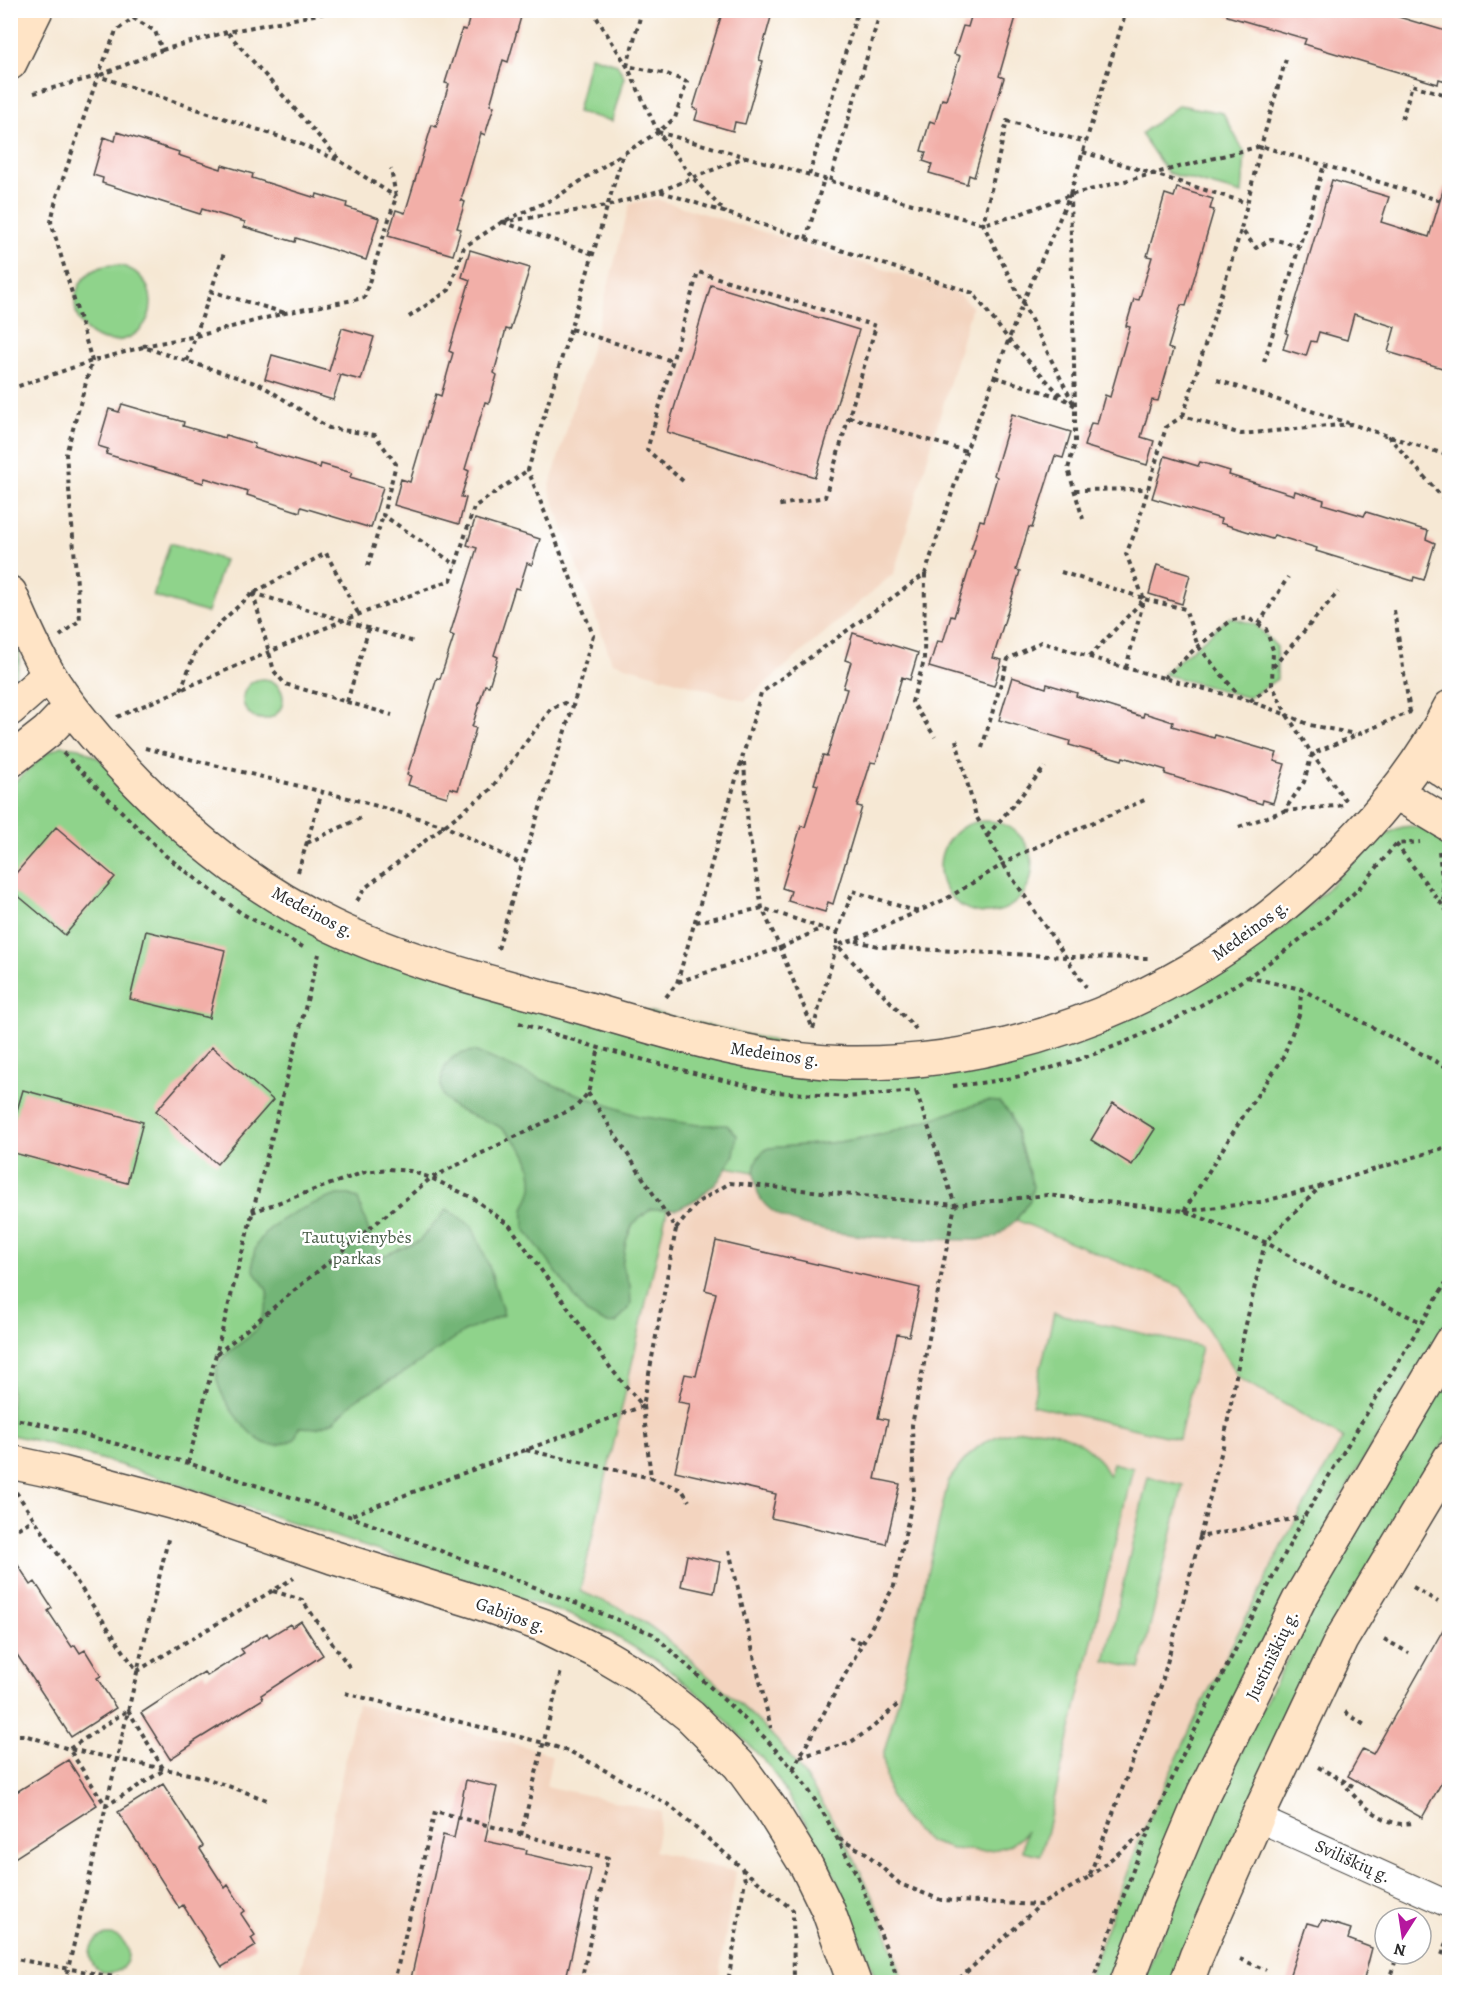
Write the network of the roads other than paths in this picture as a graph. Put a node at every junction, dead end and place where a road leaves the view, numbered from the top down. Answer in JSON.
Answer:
{"nodes":[{"id":1,"x":36,"y":10,"type":"edge"},
{"id":2,"x":10,"y":63,"type":"edge"},
{"id":3,"x":10,"y":593,"type":"edge"},
{"id":4,"x":49,"y":675,"type":"junction"},
{"id":5,"x":71,"y":707,"type":"junction"},
{"id":6,"x":1449,"y":707,"type":"edge"},
{"id":7,"x":10,"y":709,"type":"edge"},
{"id":8,"x":1422,"y":756,"type":"junction"},
{"id":9,"x":10,"y":761,"type":"edge"},
{"id":10,"x":1449,"y":775,"type":"edge"},
{"id":11,"x":1395,"y":792,"type":"junction"},
{"id":12,"x":1437,"y":837,"type":"edge"},
{"id":13,"x":1449,"y":1342,"type":"edge"},
{"id":14,"x":1449,"y":1458,"type":"edge"},
{"id":15,"x":13,"y":1477,"type":"edge"},
{"id":16,"x":1257,"y":1818,"type":"junction"},
{"id":17,"x":1449,"y":1905,"type":"edge"},
{"id":18,"x":854,"y":1983,"type":"edge"},
{"id":19,"x":1127,"y":1983,"type":"edge"},
{"id":20,"x":1187,"y":1983,"type":"edge"}],
"edges":[{"from":1,"to":2,"type":"street"},
{"from":3,"to":4,"type":"street","name":"Medeinos g."},
{"from":4,"to":5,"type":"street","name":"Medeinos g."},
{"from":4,"to":7,"type":"street"},
{"from":5,"to":9,"type":"street"},
{"from":5,"to":11,"type":"street","name":"Medeinos g."},
{"from":6,"to":8,"type":"street","name":"Medeinos g."},
{"from":8,"to":10,"type":"street"},
{"from":8,"to":11,"type":"street","name":"Medeinos g."},
{"from":11,"to":12,"type":"street"},
{"from":13,"to":19,"type":"street","name":"Justiniškių g."},
{"from":14,"to":16,"type":"street"},
{"from":15,"to":18,"type":"street","name":"Gabijos g."},
{"from":16,"to":17,"type":"street","name":"Sviliškių g."},
{"from":16,"to":20,"type":"street"}]}
